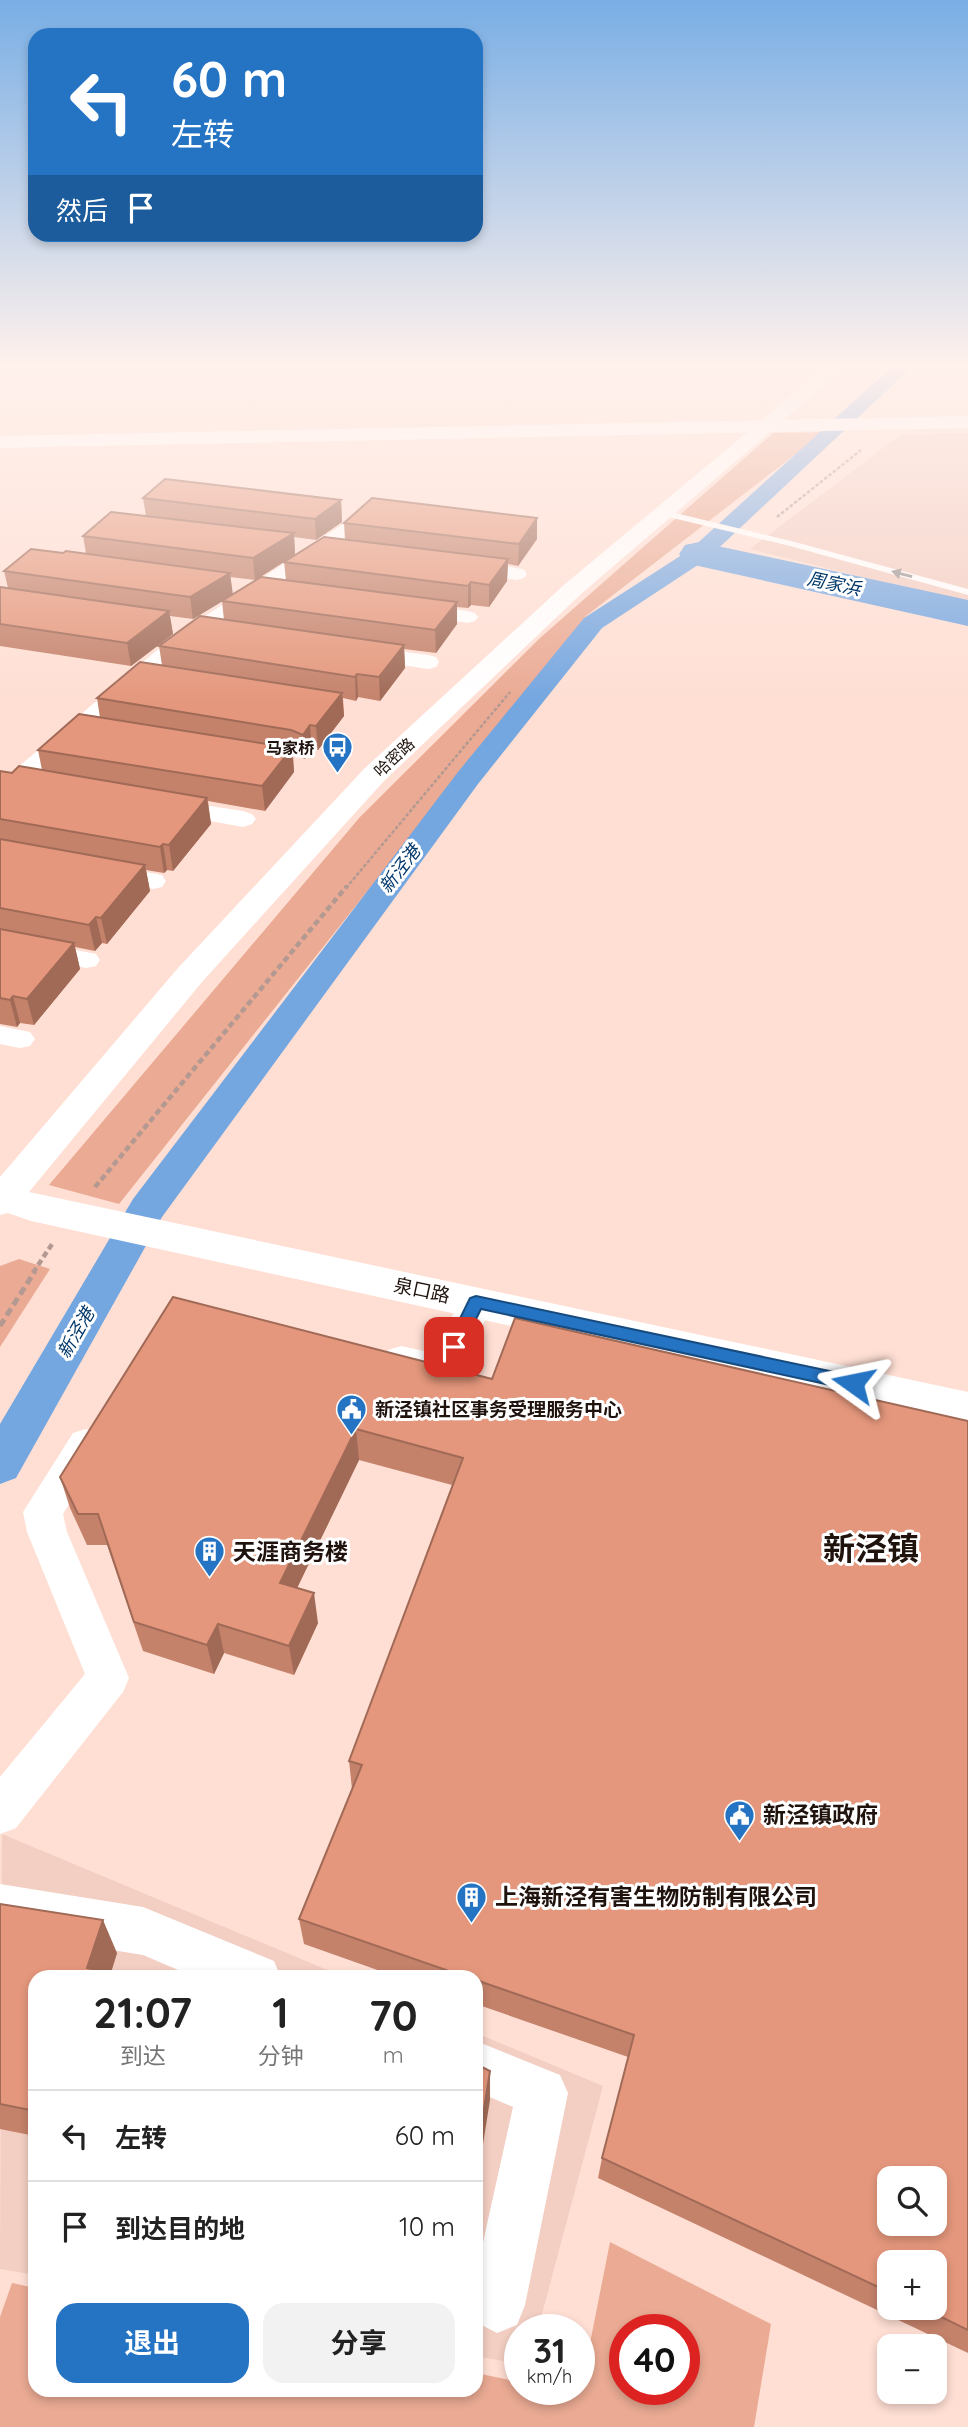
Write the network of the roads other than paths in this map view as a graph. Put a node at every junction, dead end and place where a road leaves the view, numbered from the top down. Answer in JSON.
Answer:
{"nodes":[{"id":1,"x":705,"y":477,"type":"edge"},
{"id":2,"x":663,"y":513,"type":"junction"},
{"id":3,"x":356,"y":524,"type":"edge"},
{"id":4,"x":297,"y":546,"type":"edge"},
{"id":5,"x":323,"y":550,"type":"junction"},
{"id":6,"x":351,"y":553,"type":"edge"},
{"id":7,"x":448,"y":566,"type":"edge"},
{"id":8,"x":517,"y":574,"type":"dead end"},
{"id":9,"x":222,"y":584,"type":"edge"},
{"id":10,"x":262,"y":589,"type":"junction"},
{"id":11,"x":968,"y":592,"type":"edge"},
{"id":12,"x":289,"y":593,"type":"edge"},
{"id":13,"x":399,"y":608,"type":"edge"},
{"id":14,"x":468,"y":617,"type":"dead end"},
{"id":15,"x":172,"y":625,"type":"edge"},
{"id":16,"x":199,"y":629,"type":"junction"},
{"id":17,"x":226,"y":633,"type":"edge"},
{"id":18,"x":334,"y":648,"type":"edge"},
{"id":19,"x":428,"y":662,"type":"dead end"},
{"id":20,"x":138,"y":675,"type":"junction"},
{"id":21,"x":166,"y":679,"type":"edge"},
{"id":22,"x":77,"y":727,"type":"junction"},
{"id":23,"x":104,"y":732,"type":"edge"},
{"id":24,"x":9,"y":780,"type":"edge"},
{"id":25,"x":44,"y":785,"type":"edge"},
{"id":26,"x":137,"y":801,"type":"edge"},
{"id":27,"x":243,"y":819,"type":"dead end"},
{"id":28,"x":77,"y":867,"type":"edge"},
{"id":29,"x":153,"y":881,"type":"dead end"},
{"id":30,"x":0,"y":943,"type":"edge"},
{"id":31,"x":86,"y":960,"type":"dead end"},
{"id":32,"x":9,"y":1201,"type":"edge"},
{"id":33,"x":476,"y":1302,"type":"junction"},
{"id":34,"x":361,"y":1352,"type":"edge"},
{"id":35,"x":968,"y":1409,"type":"edge"},
{"id":36,"x":102,"y":1418,"type":"edge"},
{"id":37,"x":0,"y":1812,"type":"edge"},
{"id":38,"x":0,"y":1908,"type":"edge"},
{"id":39,"x":238,"y":1970,"type":"edge"},
{"id":40,"x":483,"y":2069,"type":"edge"},
{"id":41,"x":497,"y":2305,"type":"dead end"}],
"edges":[{"from":1,"to":2,"type":"street","name":"哈密路"},
{"from":11,"to":2,"type":"lane","one_way":true},
{"from":2,"to":32,"type":"street","name":"哈密路"},
{"from":3,"to":5,"type":"street"},
{"from":4,"to":5,"type":"street"},
{"from":5,"to":6,"type":"street"},
{"from":5,"to":10,"type":"street"},
{"from":7,"to":8,"type":"street"},
{"from":9,"to":10,"type":"street"},
{"from":10,"to":12,"type":"street"},
{"from":10,"to":16,"type":"street"},
{"from":13,"to":14,"type":"street"},
{"from":15,"to":16,"type":"street"},
{"from":16,"to":17,"type":"street"},
{"from":16,"to":20,"type":"street"},
{"from":18,"to":19,"type":"street"},
{"from":20,"to":21,"type":"street"},
{"from":20,"to":22,"type":"street"},
{"from":22,"to":23,"type":"street"},
{"from":22,"to":24,"type":"street"},
{"from":24,"to":25,"type":"street"},
{"from":26,"to":27,"type":"street"},
{"from":28,"to":29,"type":"street"},
{"from":30,"to":31,"type":"street"},
{"from":32,"to":33,"type":"street","name":"泉口路"},
{"from":33,"to":34,"type":"street"},
{"from":33,"to":35,"type":"street","name":"泉口路"},
{"from":36,"to":37,"type":"street"},
{"from":38,"to":39,"type":"street"},
{"from":40,"to":41,"type":"street"}]}
